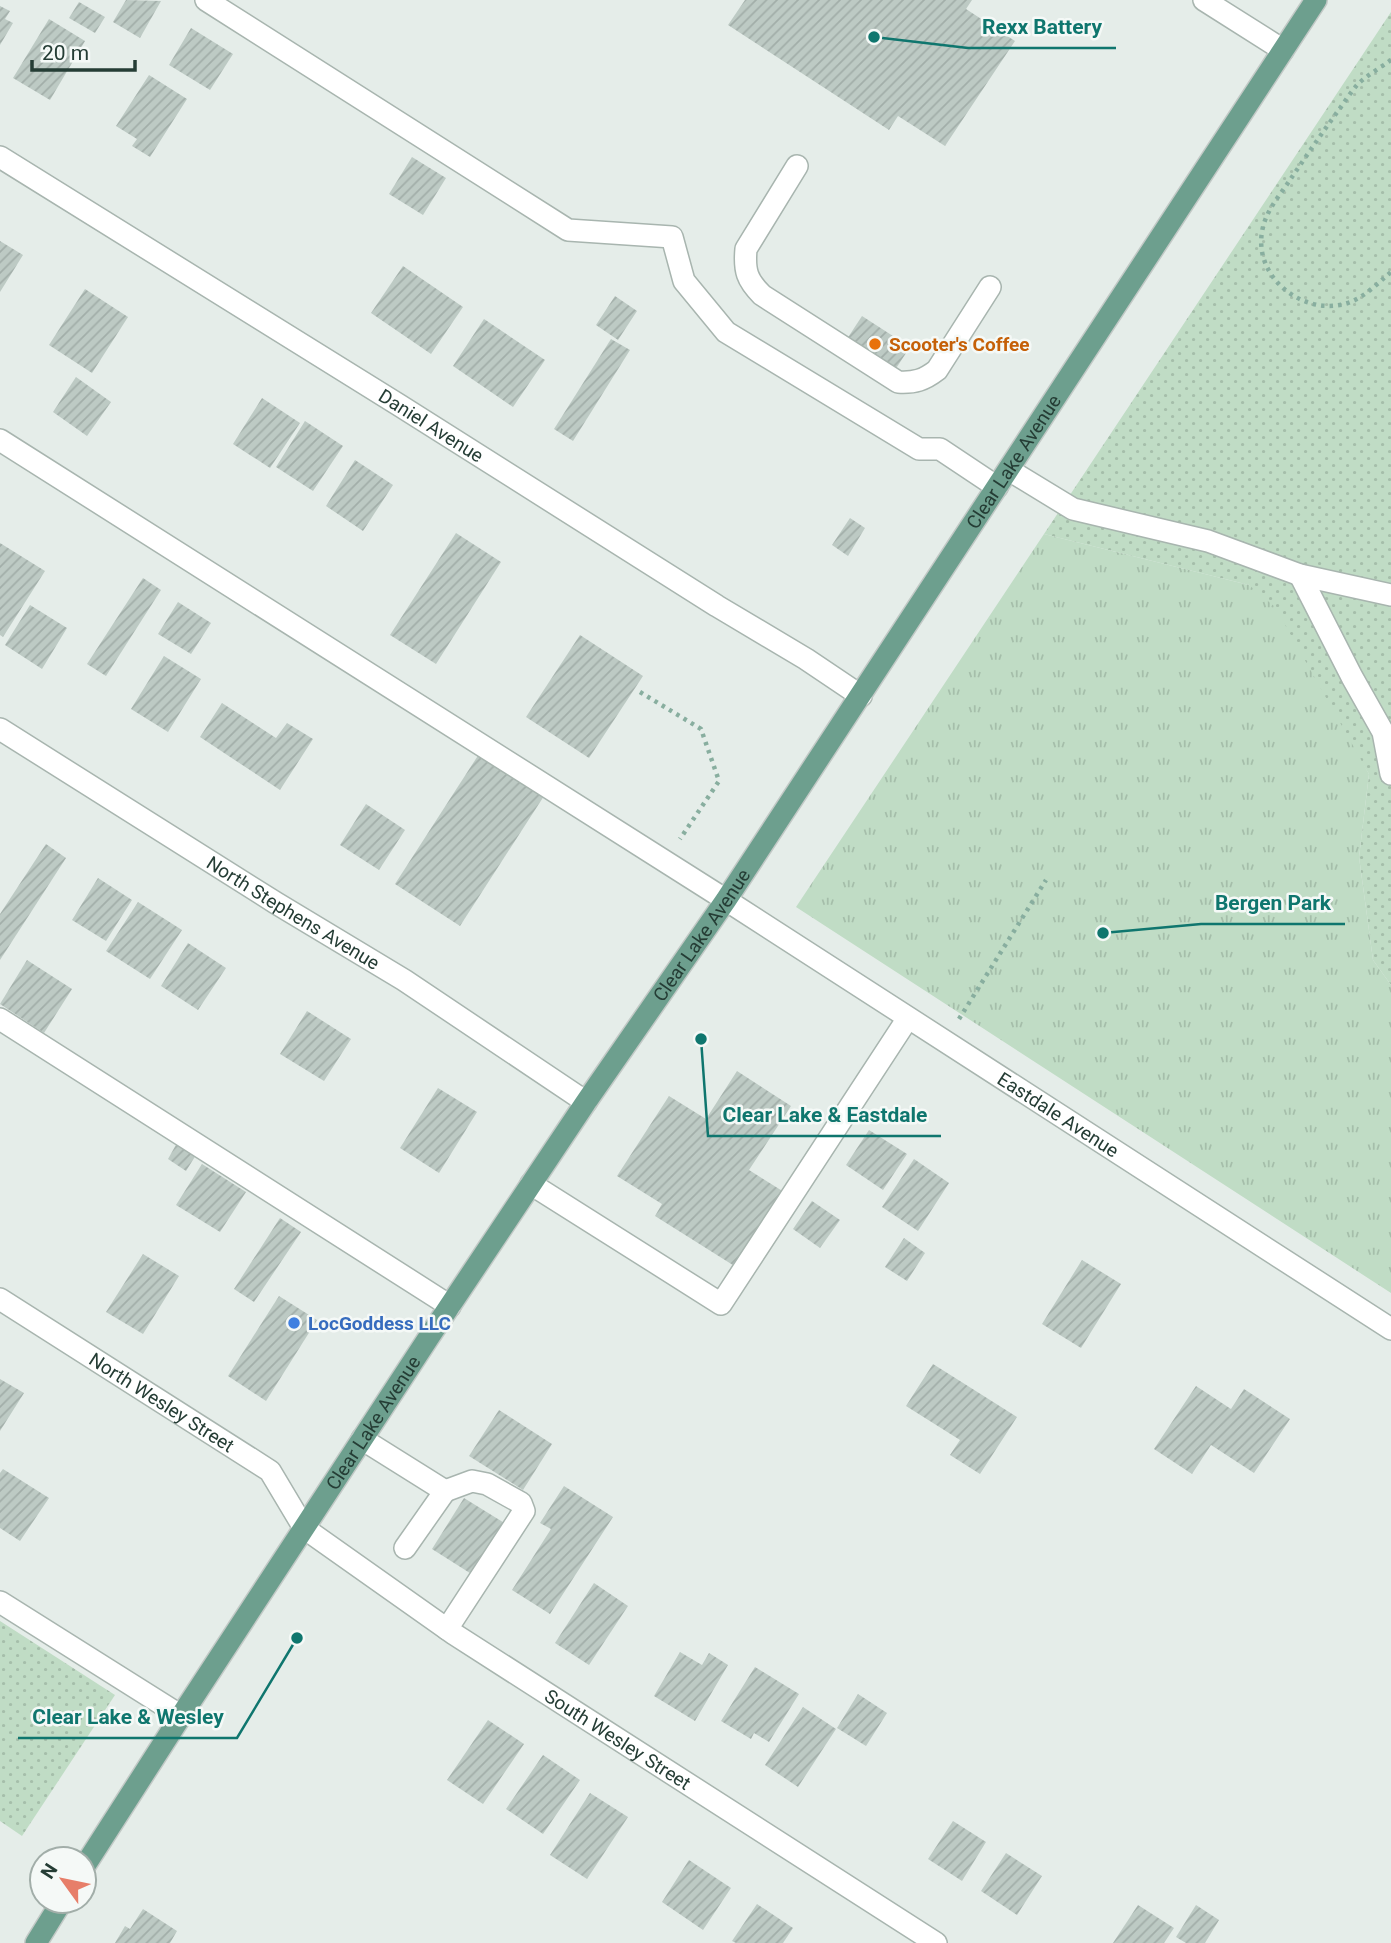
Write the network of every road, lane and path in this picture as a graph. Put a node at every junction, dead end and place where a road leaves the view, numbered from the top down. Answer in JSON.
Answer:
{"nodes":[{"id":1,"x":206,"y":0,"type":"edge"},
{"id":2,"x":1204,"y":0,"type":"edge"},
{"id":3,"x":1316,"y":0,"type":"edge"},
{"id":4,"x":1283,"y":50,"type":"junction"},
{"id":5,"x":1391,"y":60,"type":"edge"},
{"id":6,"x":0,"y":157,"type":"edge"},
{"id":7,"x":797,"y":166,"type":"dead end"},
{"id":8,"x":1391,"y":272,"type":"edge"},
{"id":9,"x":990,"y":287,"type":"dead end"},
{"id":10,"x":0,"y":440,"type":"edge"},
{"id":11,"x":1003,"y":479,"type":"junction"},
{"id":12,"x":1300,"y":575,"type":"junction"},
{"id":13,"x":1391,"y":595,"type":"edge"},
{"id":14,"x":640,"y":692,"type":"dead end"},
{"id":15,"x":861,"y":696,"type":"junction"},
{"id":16,"x":0,"y":729,"type":"edge"},
{"id":17,"x":1391,"y":774,"type":"edge"},
{"id":18,"x":685,"y":842,"type":"dead end"},
{"id":19,"x":1046,"y":880,"type":"dead end"},
{"id":20,"x":726,"y":900,"type":"junction"},
{"id":21,"x":908,"y":1018,"type":"junction"},
{"id":22,"x":0,"y":1019,"type":"edge"},
{"id":23,"x":945,"y":1042,"type":"junction"},
{"id":24,"x":586,"y":1102,"type":"junction"},
{"id":25,"x":531,"y":1184,"type":"junction"},
{"id":26,"x":0,"y":1299,"type":"edge"},
{"id":27,"x":450,"y":1307,"type":"junction"},
{"id":28,"x":1391,"y":1329,"type":"edge"},
{"id":29,"x":362,"y":1439,"type":"junction"},
{"id":30,"x":445,"y":1491,"type":"junction"},
{"id":31,"x":304,"y":1528,"type":"junction"},
{"id":32,"x":405,"y":1548,"type":"dead end"},
{"id":33,"x":0,"y":1602,"type":"edge"},
{"id":34,"x":447,"y":1629,"type":"junction"},
{"id":35,"x":181,"y":1716,"type":"junction"},
{"id":36,"x":98,"y":1845,"type":"edge"},
{"id":37,"x":53,"y":1915,"type":"edge"},
{"id":38,"x":36,"y":1943,"type":"edge"},
{"id":39,"x":936,"y":1943,"type":"edge"}],
"edges":[{"from":1,"to":11,"type":"street"},
{"from":2,"to":4,"type":"street"},
{"from":3,"to":4,"type":"main road","name":"Clear Lake Avenue"},
{"from":4,"to":11,"type":"main road","name":"Clear Lake Avenue"},
{"from":5,"to":8,"type":"path"},
{"from":6,"to":15,"type":"street","name":"Daniel Avenue"},
{"from":7,"to":9,"type":"street"},
{"from":10,"to":20,"type":"street","name":"Eastdale Avenue"},
{"from":11,"to":12,"type":"street"},
{"from":11,"to":15,"type":"main road","name":"Clear Lake Avenue"},
{"from":12,"to":13,"type":"street"},
{"from":12,"to":17,"type":"street"},
{"from":14,"to":18,"type":"path"},
{"from":15,"to":20,"type":"main road","name":"Clear Lake Avenue"},
{"from":16,"to":24,"type":"street","name":"North Stephens Avenue"},
{"from":19,"to":23,"type":"path"},
{"from":20,"to":21,"type":"street","name":"Eastdale Avenue"},
{"from":20,"to":24,"type":"main road","name":"Clear Lake Avenue"},
{"from":21,"to":23,"type":"street","name":"Eastdale Avenue"},
{"from":21,"to":25,"type":"street"},
{"from":22,"to":27,"type":"street"},
{"from":23,"to":28,"type":"street","name":"Eastdale Avenue"},
{"from":24,"to":25,"type":"main road","name":"Clear Lake Avenue"},
{"from":25,"to":27,"type":"main road","name":"Clear Lake Avenue"},
{"from":26,"to":31,"type":"street","name":"North Wesley Street"},
{"from":27,"to":29,"type":"main road","name":"Clear Lake Avenue"},
{"from":29,"to":30,"type":"street"},
{"from":29,"to":31,"type":"main road","name":"Clear Lake Avenue"},
{"from":30,"to":32,"type":"street"},
{"from":30,"to":34,"type":"street"},
{"from":31,"to":34,"type":"street","name":"South Wesley Street"},
{"from":31,"to":35,"type":"main road","name":"Clear Lake Avenue"},
{"from":33,"to":35,"type":"street"},
{"from":34,"to":39,"type":"street","name":"South Wesley Street"},
{"from":35,"to":36,"type":"main road","name":"Clear Lake Avenue"},
{"from":37,"to":38,"type":"main road"}]}
